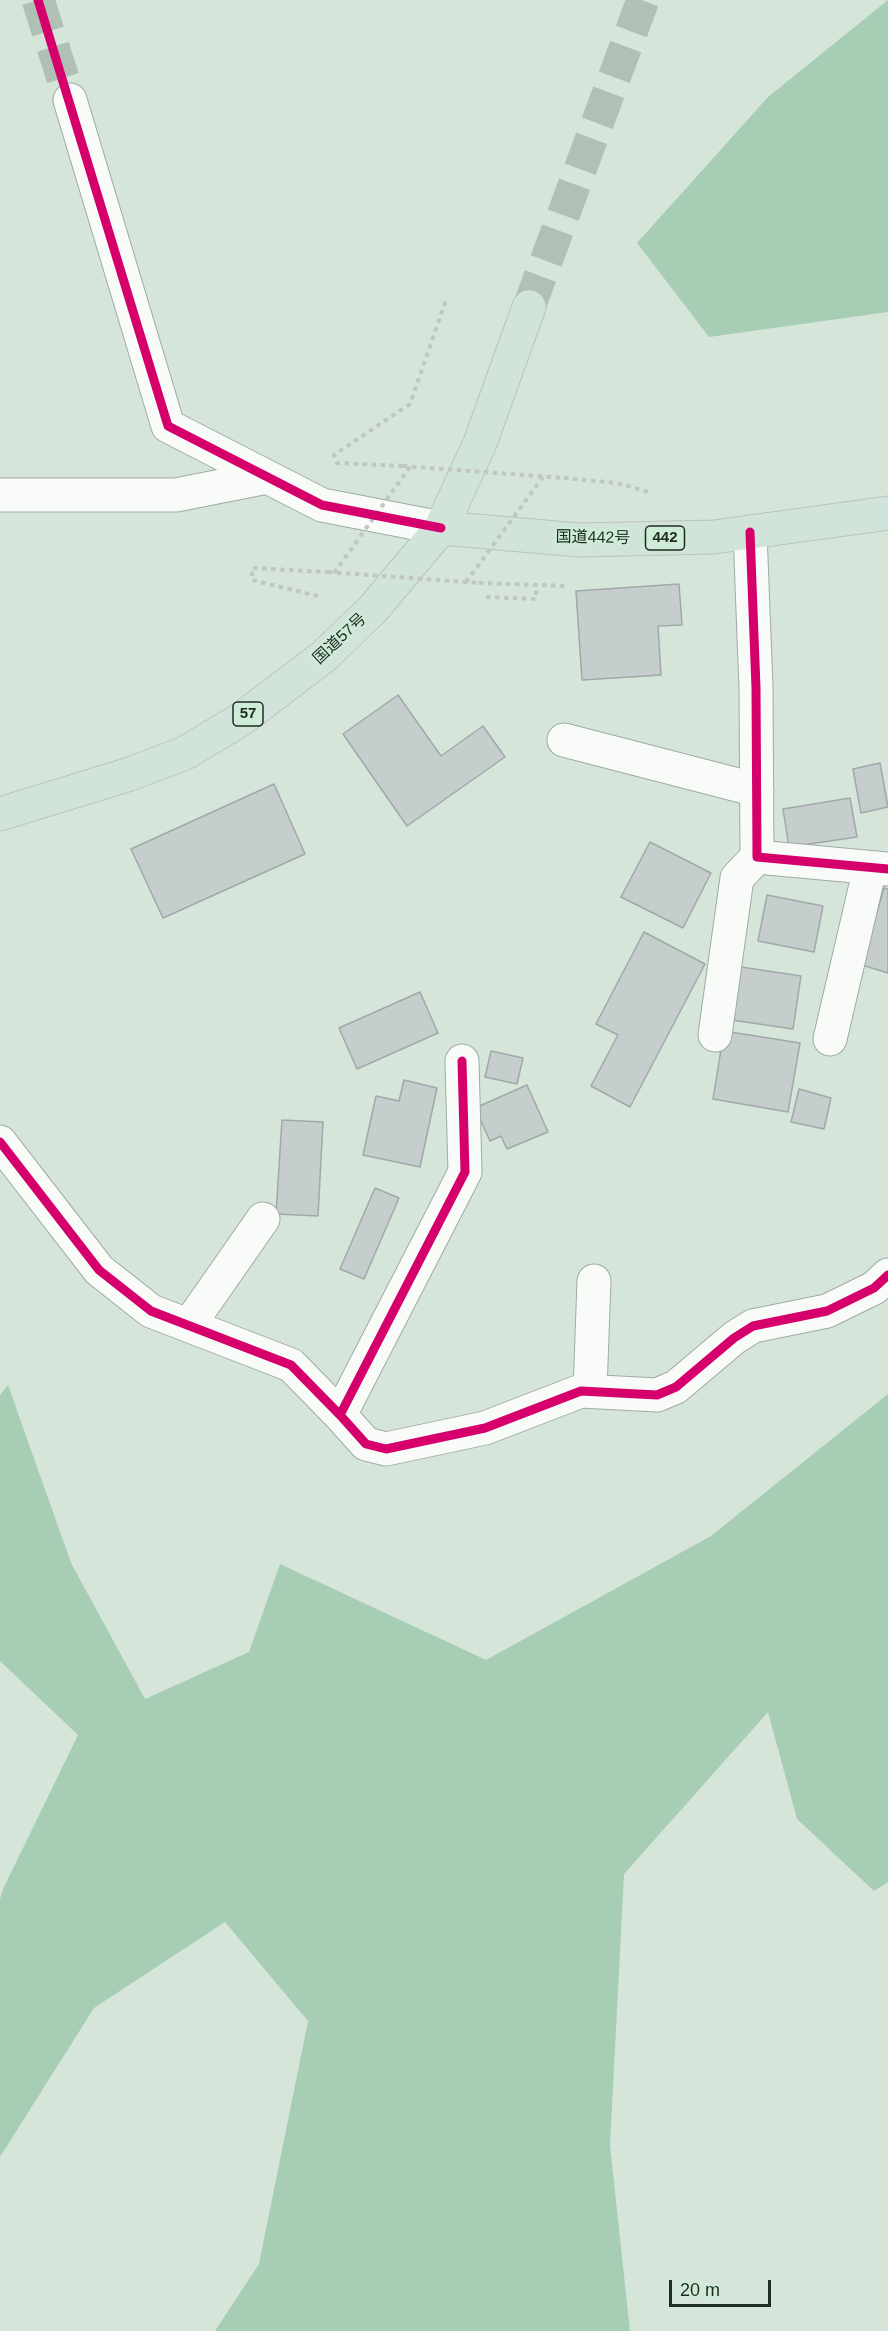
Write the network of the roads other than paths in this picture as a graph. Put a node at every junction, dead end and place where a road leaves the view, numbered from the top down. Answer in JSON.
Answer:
{"nodes":[{"id":1,"x":70,"y":100,"type":"tunnel mouth"},
{"id":2,"x":529,"y":307,"type":"tunnel mouth"},
{"id":3,"x":267,"y":477,"type":"junction"},
{"id":4,"x":0,"y":495,"type":"edge"},
{"id":5,"x":888,"y":513,"type":"edge"},
{"id":6,"x":441,"y":528,"type":"junction"},
{"id":7,"x":750,"y":532,"type":"junction"},
{"id":8,"x":564,"y":740,"type":"dead end"},
{"id":9,"x":757,"y":790,"type":"junction"},
{"id":10,"x":0,"y":814,"type":"edge"},
{"id":11,"x":757,"y":857,"type":"junction"},
{"id":12,"x":879,"y":868,"type":"edge"},
{"id":13,"x":715,"y":1035,"type":"dead end"},
{"id":14,"x":830,"y":1039,"type":"dead end"},
{"id":15,"x":462,"y":1061,"type":"dead end"},
{"id":16,"x":0,"y":1142,"type":"edge"},
{"id":17,"x":263,"y":1219,"type":"dead end"},
{"id":18,"x":888,"y":1275,"type":"edge"},
{"id":19,"x":594,"y":1281,"type":"dead end"},
{"id":20,"x":189,"y":1326,"type":"junction"},
{"id":21,"x":590,"y":1391,"type":"junction"},
{"id":22,"x":340,"y":1415,"type":"junction"}],
"edges":[{"from":1,"to":3,"type":"street"},
{"from":2,"to":6,"type":"highway","name":"国道57号","number":"57"},
{"from":3,"to":4,"type":"street"},
{"from":3,"to":6,"type":"street"},
{"from":5,"to":7,"type":"highway","name":"国道442号","number":"442"},
{"from":6,"to":7,"type":"highway","name":"国道442号","number":"442"},
{"from":6,"to":10,"type":"highway","name":"国道57号","number":"57"},
{"from":7,"to":9,"type":"street"},
{"from":8,"to":9,"type":"street"},
{"from":9,"to":11,"type":"street"},
{"from":11,"to":12,"type":"street"},
{"from":11,"to":13,"type":"street"},
{"from":12,"to":14,"type":"street"},
{"from":15,"to":22,"type":"street"},
{"from":16,"to":20,"type":"street"},
{"from":17,"to":20,"type":"street"},
{"from":18,"to":21,"type":"street"},
{"from":19,"to":21,"type":"street"},
{"from":20,"to":22,"type":"street"},
{"from":21,"to":22,"type":"street"}]}
